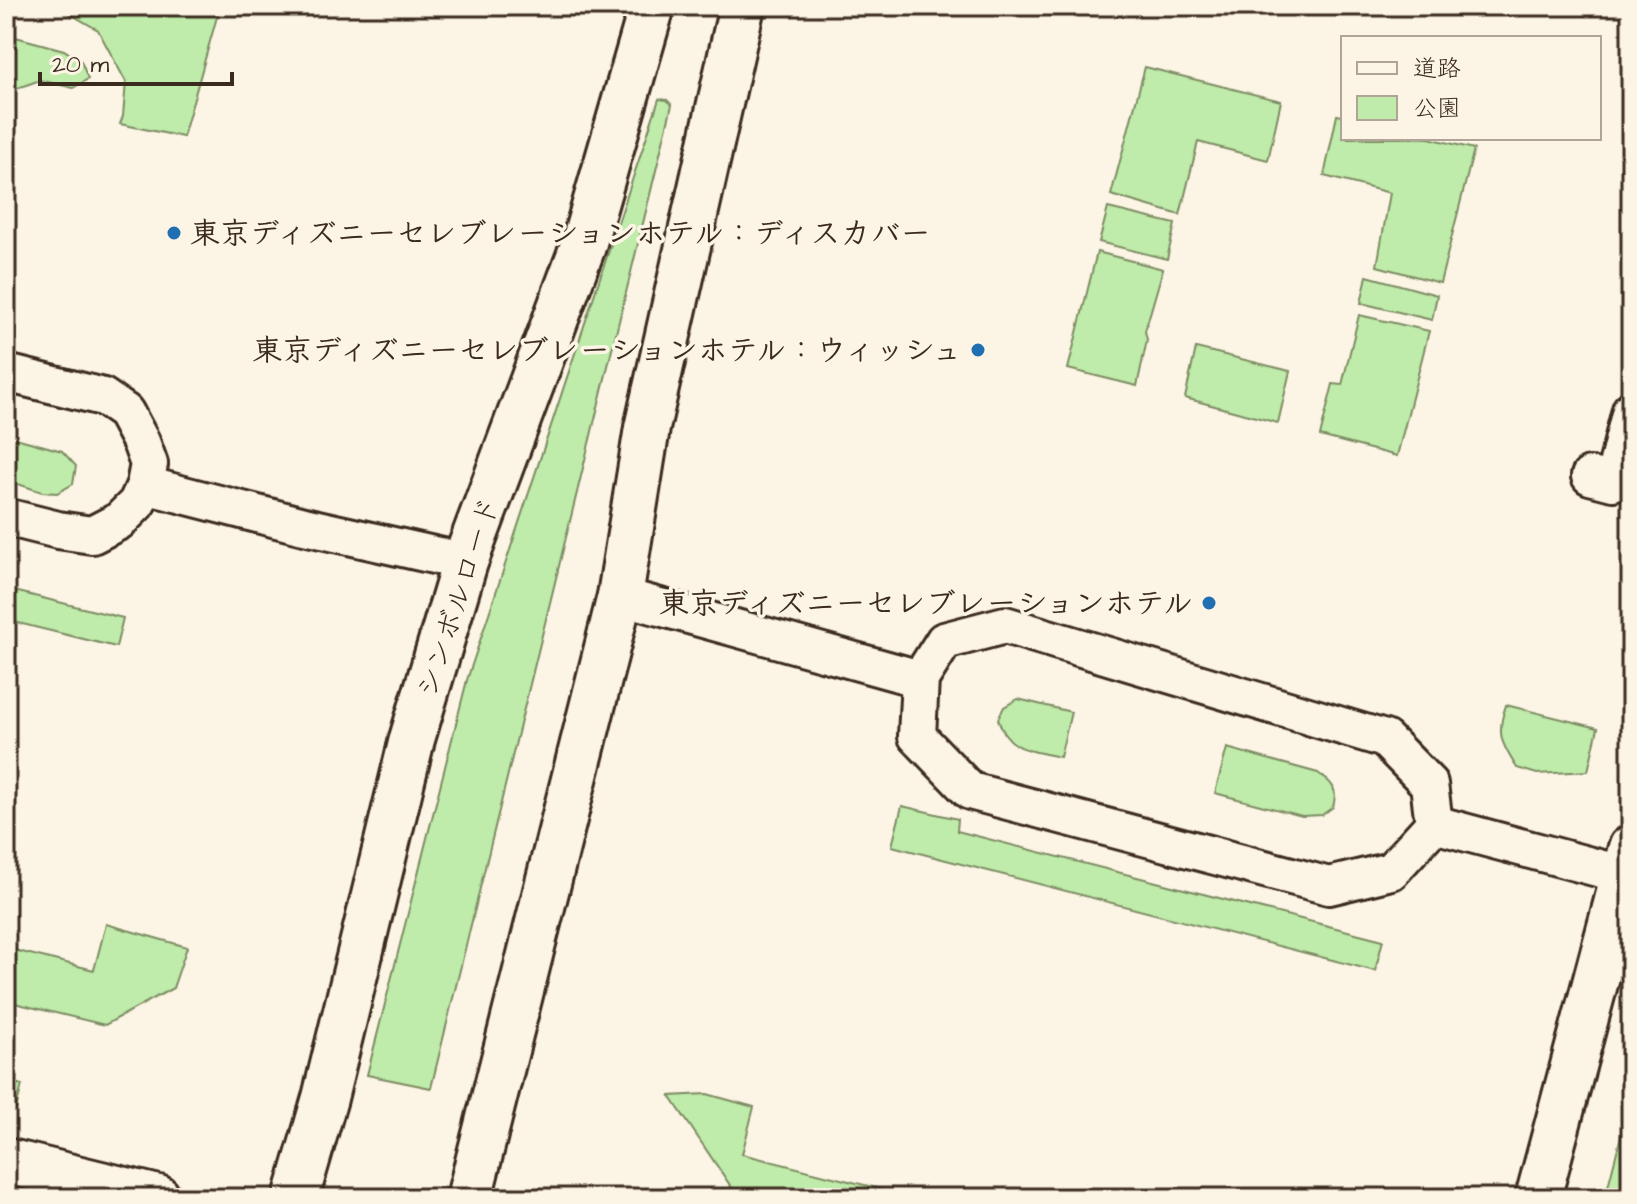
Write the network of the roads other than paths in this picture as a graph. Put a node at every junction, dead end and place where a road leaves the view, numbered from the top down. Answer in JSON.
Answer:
{"nodes":[{"id":1,"x":652,"y":6,"type":"edge"},
{"id":2,"x":742,"y":6,"type":"edge"},
{"id":3,"x":6,"y":373,"type":"edge"},
{"id":4,"x":1631,"y":410,"type":"edge"},
{"id":5,"x":1590,"y":476,"type":"dead end"},
{"id":6,"x":145,"y":485,"type":"junction"},
{"id":7,"x":6,"y":517,"type":"edge"},
{"id":8,"x":465,"y":562,"type":"junction"},
{"id":9,"x":620,"y":596,"type":"junction"},
{"id":10,"x":920,"y":679,"type":"junction"},
{"id":11,"x":1434,"y":824,"type":"junction"},
{"id":12,"x":1628,"y":862,"type":"edge"},
{"id":13,"x":6,"y":1161,"type":"edge"},
{"id":14,"x":158,"y":1198,"type":"edge"},
{"id":15,"x":296,"y":1198,"type":"edge"},
{"id":16,"x":469,"y":1198,"type":"edge"},
{"id":17,"x":1538,"y":1198,"type":"edge"}],
"edges":[{"from":1,"to":8,"type":"street","name":"シンボルロード"},
{"from":2,"to":9,"type":"street"},
{"from":3,"to":6,"type":"lane"},
{"from":4,"to":5,"type":"lane"},
{"from":6,"to":7,"type":"lane"},
{"from":6,"to":8,"type":"lane"},
{"from":8,"to":15,"type":"street","name":"シンボルロード"},
{"from":9,"to":10,"type":"lane"},
{"from":9,"to":16,"type":"street"},
{"from":10,"to":11,"type":"lane"},
{"from":10,"to":11,"type":"lane"},
{"from":11,"to":12,"type":"lane"},
{"from":12,"to":17,"type":"street"},
{"from":13,"to":14,"type":"street"}]}
